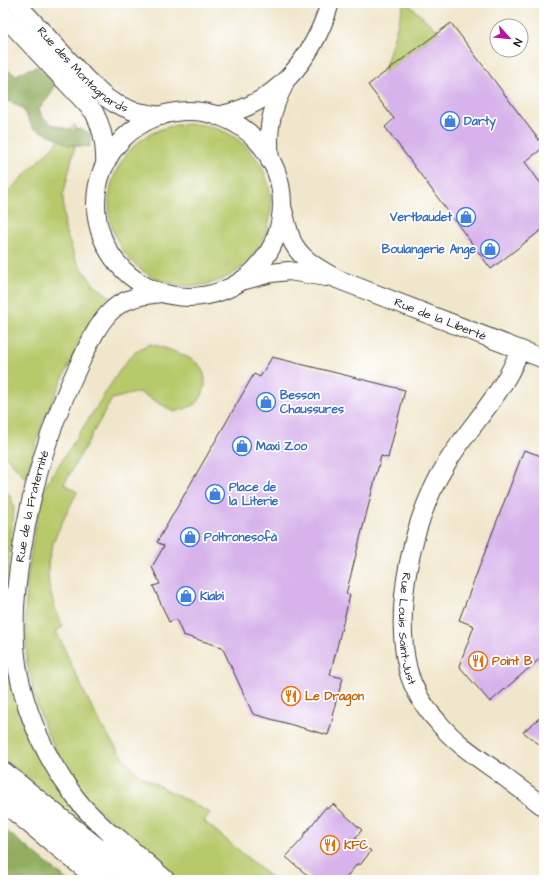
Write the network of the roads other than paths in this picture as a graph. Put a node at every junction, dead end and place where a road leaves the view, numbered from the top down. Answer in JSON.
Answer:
{"nodes":[{"id":1,"x":16,"y":3,"type":"edge"},
{"id":2,"x":330,"y":3,"type":"edge"},
{"id":3,"x":3,"y":15,"type":"edge"},
{"id":4,"x":288,"y":77,"type":"junction"},
{"id":5,"x":161,"y":116,"type":"junction"},
{"id":6,"x":217,"y":116,"type":"junction"},
{"id":7,"x":270,"y":161,"type":"junction"},
{"id":8,"x":105,"y":165,"type":"junction"},
{"id":9,"x":281,"y":202,"type":"junction"},
{"id":10,"x":337,"y":279,"type":"junction"},
{"id":11,"x":240,"y":281,"type":"junction"},
{"id":12,"x":161,"y":293,"type":"junction"},
{"id":13,"x":520,"y":350,"type":"junction"},
{"id":14,"x":544,"y":359,"type":"edge"},
{"id":15,"x":3,"y":773,"type":"edge"},
{"id":16,"x":3,"y":800,"type":"edge"},
{"id":17,"x":544,"y":806,"type":"edge"},
{"id":18,"x":114,"y":837,"type":"joint"},
{"id":19,"x":101,"y":880,"type":"edge"},
{"id":20,"x":135,"y":880,"type":"edge"},
{"id":21,"x":163,"y":880,"type":"edge"}],
"edges":[{"from":1,"to":5,"type":"street","name":"Rue des Montagnards"},
{"from":2,"to":4,"type":"street"},
{"from":3,"to":8,"type":"street","name":"Rue des Montagnards"},
{"from":4,"to":6,"type":"street"},
{"from":4,"to":7,"type":"street"},
{"from":5,"to":6,"type":"street"},
{"from":5,"to":8,"type":"street"},
{"from":6,"to":7,"type":"street"},
{"from":7,"to":9,"type":"street"},
{"from":8,"to":12,"type":"street"},
{"from":9,"to":10,"type":"street","name":"Rue de la Liberté"},
{"from":9,"to":11,"type":"street"},
{"from":10,"to":11,"type":"street","name":"Rue de la Liberté"},
{"from":10,"to":13,"type":"street","name":"Rue de la Liberté"},
{"from":11,"to":12,"type":"street"},
{"from":12,"to":18,"type":"street","name":"Rue de la Fraternité"},
{"from":13,"to":14,"type":"street","name":"Rue de la Liberté"},
{"from":13,"to":17,"type":"street","name":"Rue Louis Saint-Just"},
{"from":15,"to":20,"type":"highway"},
{"from":16,"to":19,"type":"highway"},
{"from":18,"to":21,"type":"highway"}]}
